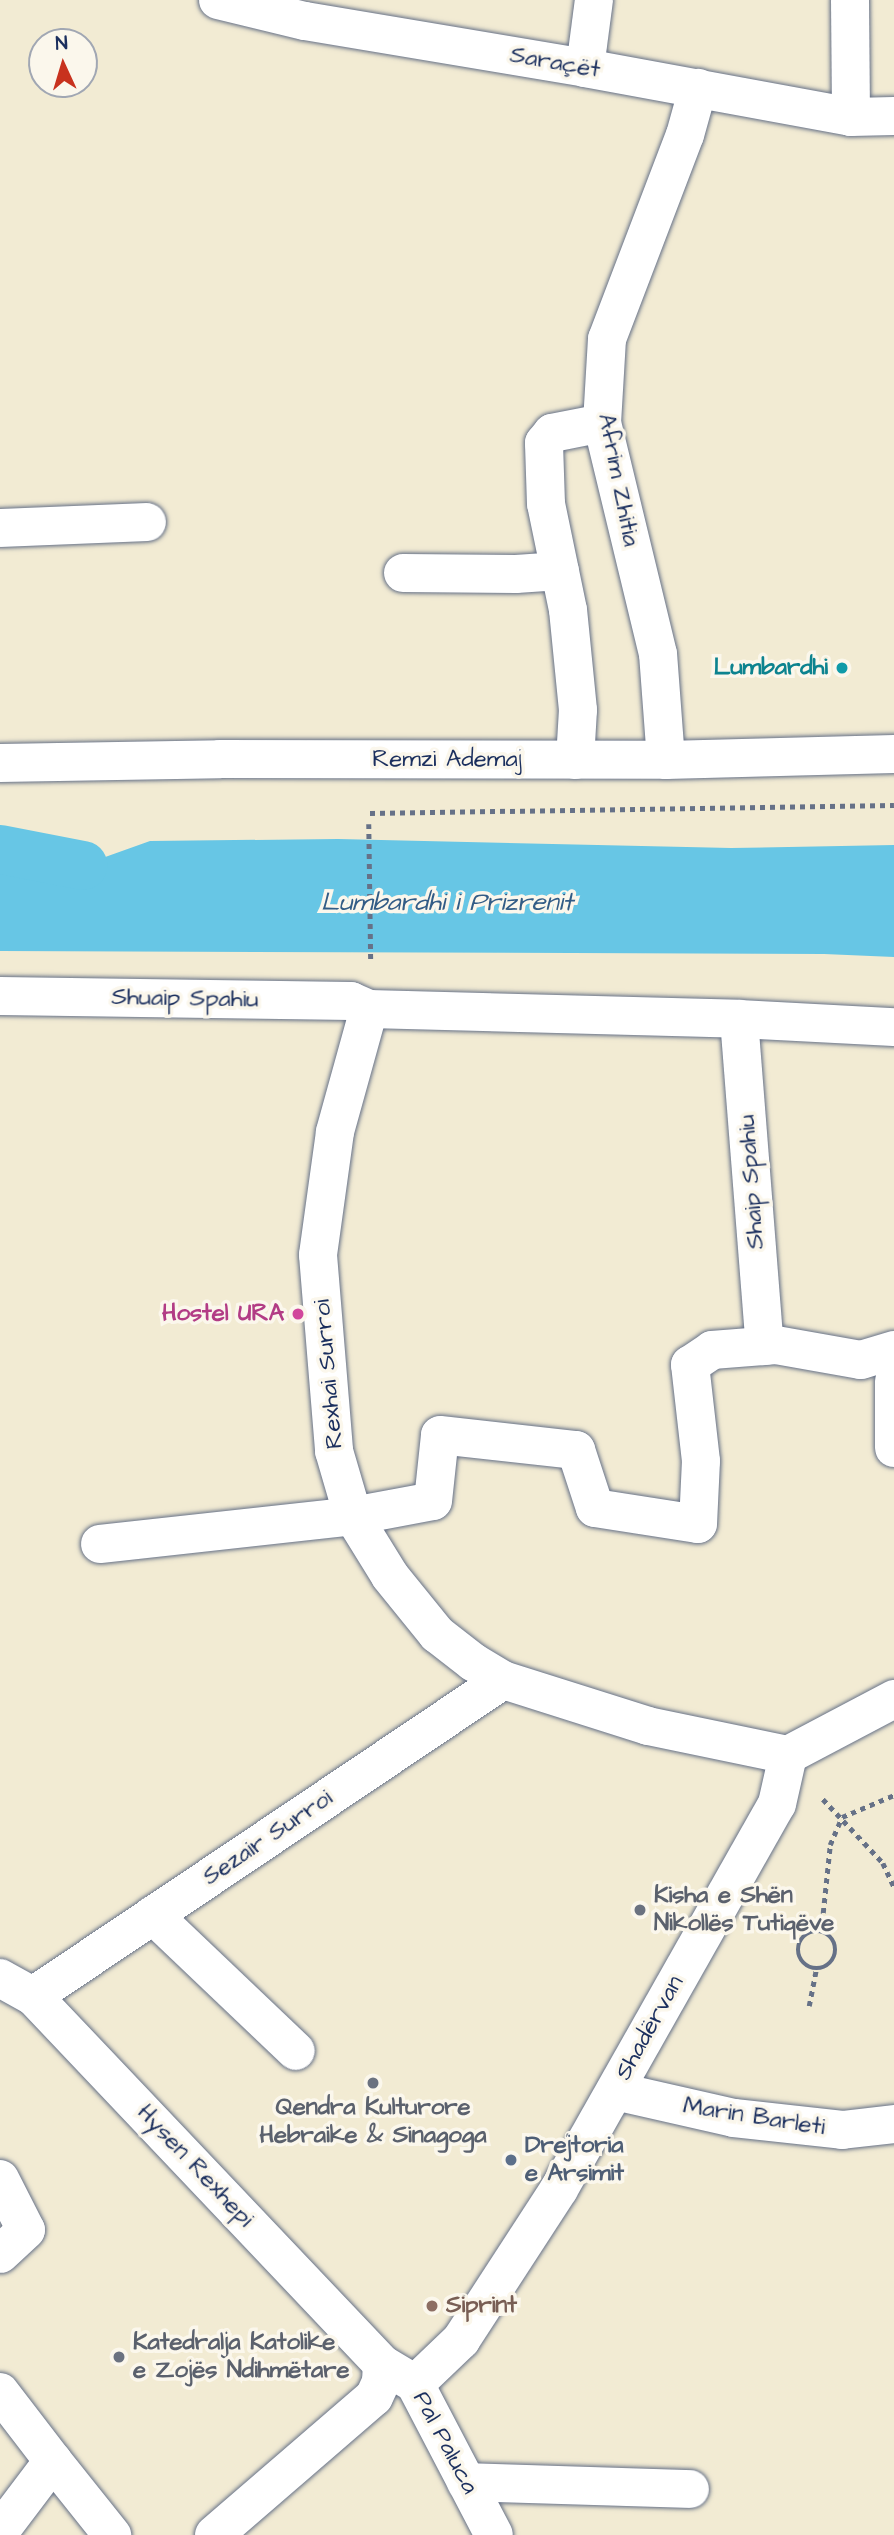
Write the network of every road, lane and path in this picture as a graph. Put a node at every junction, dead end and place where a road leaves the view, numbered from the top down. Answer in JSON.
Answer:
{"nodes":[{"id":1,"x":593,"y":0,"type":"edge"},
{"id":2,"x":850,"y":0,"type":"edge"},
{"id":3,"x":232,"y":1,"type":"edge"},
{"id":4,"x":353,"y":14,"type":"edge"},
{"id":5,"x":584,"y":68,"type":"junction"},
{"id":6,"x":698,"y":88,"type":"junction"},
{"id":7,"x":894,"y":116,"type":"edge"},
{"id":8,"x":850,"y":117,"type":"junction"},
{"id":9,"x":602,"y":423,"type":"junction"},
{"id":10,"x":147,"y":522,"type":"dead end"},
{"id":11,"x":0,"y":528,"type":"edge"},
{"id":12,"x":560,"y":571,"type":"junction"},
{"id":13,"x":403,"y":573,"type":"dead end"},
{"id":14,"x":894,"y":754,"type":"edge"},
{"id":15,"x":575,"y":760,"type":"junction"},
{"id":16,"x":666,"y":760,"type":"junction"},
{"id":17,"x":0,"y":764,"type":"edge"},
{"id":18,"x":894,"y":805,"type":"edge"},
{"id":19,"x":370,"y":813,"type":"dead end"},
{"id":20,"x":369,"y":824,"type":"dead end"},
{"id":21,"x":370,"y":965,"type":"dead end"},
{"id":22,"x":0,"y":996,"type":"edge"},
{"id":23,"x":369,"y":1009,"type":"junction"},
{"id":24,"x":739,"y":1019,"type":"junction"},
{"id":25,"x":894,"y":1027,"type":"edge"},
{"id":26,"x":765,"y":1346,"type":"junction"},
{"id":27,"x":894,"y":1350,"type":"edge"},
{"id":28,"x":894,"y":1381,"type":"edge"},
{"id":29,"x":894,"y":1448,"type":"edge"},
{"id":30,"x":353,"y":1516,"type":"junction"},
{"id":31,"x":100,"y":1544,"type":"dead end"},
{"id":32,"x":503,"y":1680,"type":"junction"},
{"id":33,"x":894,"y":1699,"type":"edge"},
{"id":34,"x":788,"y":1755,"type":"junction"},
{"id":35,"x":894,"y":1795,"type":"edge"},
{"id":36,"x":842,"y":1817,"type":"junction"},
{"id":37,"x":894,"y":1887,"type":"edge"},
{"id":38,"x":153,"y":1915,"type":"junction"},
{"id":39,"x":824,"y":1933,"type":"junction"},
{"id":40,"x":816,"y":1969,"type":"junction"},
{"id":41,"x":12,"y":1987,"type":"edge"},
{"id":42,"x":809,"y":2006,"type":"dead end"},
{"id":43,"x":296,"y":2051,"type":"dead end"},
{"id":44,"x":615,"y":2091,"type":"junction"},
{"id":45,"x":894,"y":2124,"type":"edge"},
{"id":46,"x":0,"y":2179,"type":"edge"},
{"id":47,"x":0,"y":2254,"type":"edge"},
{"id":48,"x":382,"y":2364,"type":"junction"},
{"id":49,"x":415,"y":2384,"type":"junction"},
{"id":50,"x":0,"y":2392,"type":"edge"},
{"id":51,"x":53,"y":2460,"type":"junction"},
{"id":52,"x":466,"y":2482,"type":"junction"},
{"id":53,"x":690,"y":2489,"type":"dead end"},
{"id":54,"x":0,"y":2531,"type":"edge"},
{"id":55,"x":112,"y":2535,"type":"edge"},
{"id":56,"x":214,"y":2535,"type":"edge"},
{"id":57,"x":494,"y":2535,"type":"edge"}],
"edges":[{"from":1,"to":5,"type":"street"},
{"from":2,"to":8,"type":"street"},
{"from":3,"to":4,"type":"street","name":"Saraçët"},
{"from":4,"to":5,"type":"street","name":"Saraçët"},
{"from":5,"to":6,"type":"street","name":"Saraçët"},
{"from":6,"to":8,"type":"street","name":"Saraçët"},
{"from":6,"to":9,"type":"street","name":"Afrim Zhitia"},
{"from":7,"to":8,"type":"street","name":"Saraçët"},
{"from":9,"to":12,"type":"street"},
{"from":9,"to":16,"type":"street","name":"Afrim Zhitia"},
{"from":10,"to":11,"type":"street"},
{"from":12,"to":13,"type":"street"},
{"from":12,"to":15,"type":"street"},
{"from":14,"to":16,"type":"street","name":"Remzi Ademaj"},
{"from":15,"to":16,"type":"street","name":"Remzi Ademaj"},
{"from":15,"to":17,"type":"street","name":"Remzi Ademaj"},
{"from":18,"to":19,"type":"path"},
{"from":20,"to":21,"type":"path"},
{"from":22,"to":23,"type":"street","name":"Shuaip Spahiu"},
{"from":23,"to":24,"type":"street","name":"Shuaip Spahiu"},
{"from":23,"to":30,"type":"street","name":"Rexhai Surroi"},
{"from":24,"to":25,"type":"street","name":"Shuaip Spahiu"},
{"from":24,"to":26,"type":"street","name":"Shaip Spahiu"},
{"from":26,"to":27,"type":"street"},
{"from":26,"to":30,"type":"street"},
{"from":28,"to":29,"type":"street"},
{"from":30,"to":31,"type":"street"},
{"from":30,"to":32,"type":"street","name":"Rexhai Surroi"},
{"from":32,"to":34,"type":"street"},
{"from":32,"to":38,"type":"street","name":"Sezair Surroi"},
{"from":33,"to":34,"type":"street"},
{"from":34,"to":36,"type":"path"},
{"from":34,"to":44,"type":"street","name":"Shadërvan"},
{"from":35,"to":36,"type":"path"},
{"from":36,"to":37,"type":"path"},
{"from":36,"to":39,"type":"path"},
{"from":38,"to":41,"type":"street","name":"Sezair Surroi"},
{"from":38,"to":43,"type":"street"},
{"from":39,"to":40,"type":"path"},
{"from":39,"to":40,"type":"path"},
{"from":40,"to":42,"type":"path"},
{"from":41,"to":48,"type":"street","name":"Hysen Rexhepi"},
{"from":44,"to":45,"type":"street","name":"Marin Barleti"},
{"from":44,"to":49,"type":"street","name":"Shadërvan"},
{"from":46,"to":47,"type":"street"},
{"from":48,"to":49,"type":"street","name":"Pal Paluca"},
{"from":48,"to":56,"type":"street"},
{"from":49,"to":52,"type":"street","name":"Pal Paluca"},
{"from":50,"to":51,"type":"street"},
{"from":51,"to":54,"type":"street"},
{"from":51,"to":55,"type":"street"},
{"from":52,"to":53,"type":"street"},
{"from":52,"to":57,"type":"street","name":"Pal Paluca"}]}
